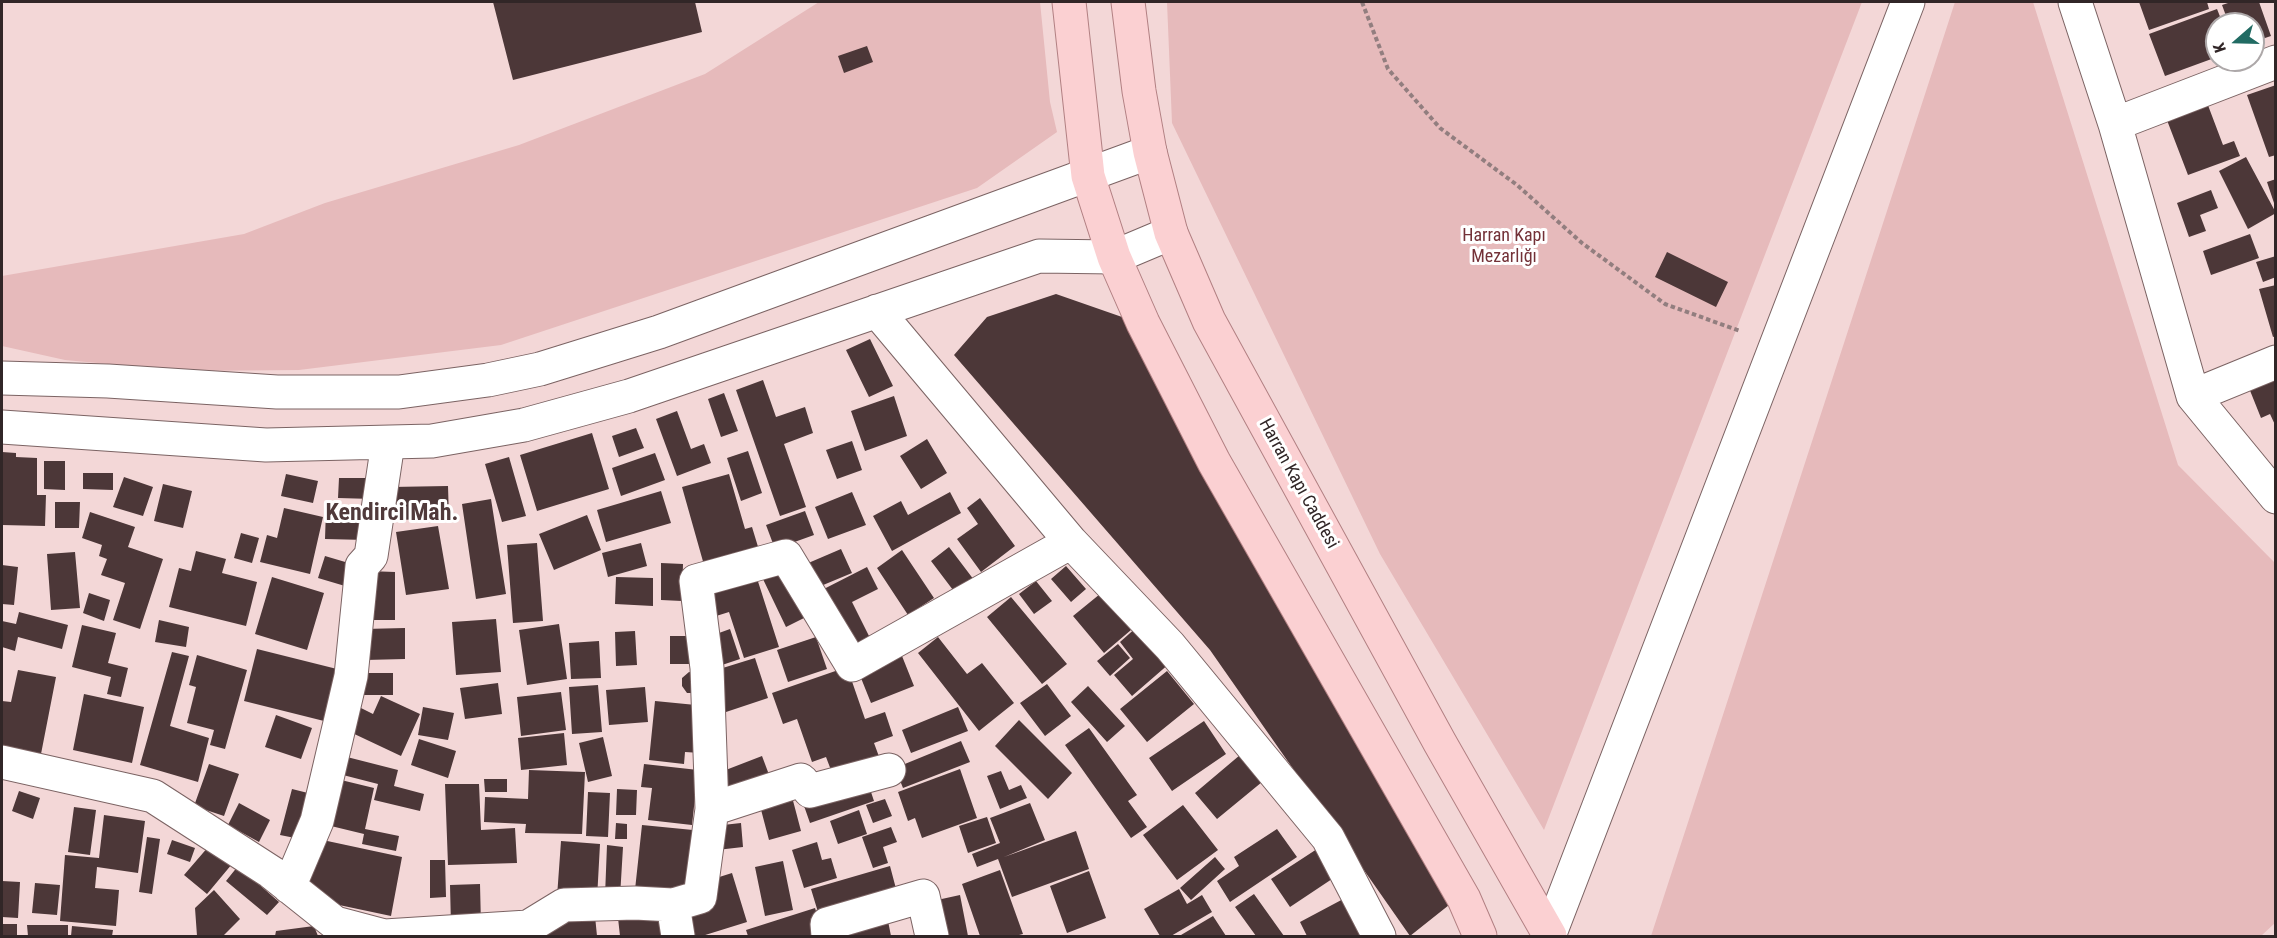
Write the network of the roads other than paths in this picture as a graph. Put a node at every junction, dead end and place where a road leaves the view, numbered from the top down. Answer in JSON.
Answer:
{"nodes":[{"id":1,"x":1069,"y":2,"type":"edge"},
{"id":2,"x":1128,"y":2,"type":"edge"},
{"id":3,"x":1908,"y":2,"type":"edge"},
{"id":4,"x":2075,"y":2,"type":"edge"},
{"id":5,"x":2276,"y":62,"type":"edge"},
{"id":6,"x":2115,"y":124,"type":"junction"},
{"id":7,"x":1150,"y":152,"type":"junction"},
{"id":8,"x":1088,"y":176,"type":"junction"},
{"id":9,"x":1171,"y":233,"type":"junction"},
{"id":10,"x":1113,"y":257,"type":"junction"},
{"id":11,"x":877,"y":311,"type":"junction"},
{"id":12,"x":2276,"y":362,"type":"edge"},
{"id":13,"x":2,"y":378,"type":"edge"},
{"id":14,"x":2193,"y":396,"type":"junction"},
{"id":15,"x":2,"y":427,"type":"edge"},
{"id":16,"x":388,"y":443,"type":"junction"},
{"id":17,"x":2276,"y":497,"type":"edge"},
{"id":18,"x":1071,"y":542,"type":"junction"},
{"id":19,"x":2,"y":762,"type":"edge"},
{"id":20,"x":889,"y":770,"type":"dead end"},
{"id":21,"x":712,"y":809,"type":"junction"},
{"id":22,"x":289,"y":886,"type":"junction"},
{"id":23,"x":673,"y":905,"type":"junction"},
{"id":24,"x":1550,"y":935,"type":"edge"},
{"id":25,"x":385,"y":936,"type":"edge"},
{"id":26,"x":678,"y":936,"type":"edge"},
{"id":27,"x":828,"y":936,"type":"edge"},
{"id":28,"x":932,"y":936,"type":"edge"},
{"id":29,"x":1379,"y":936,"type":"edge"},
{"id":30,"x":1480,"y":936,"type":"edge"}],
"edges":[{"from":1,"to":8,"type":"main road"},
{"from":2,"to":7,"type":"main road","name":"Harran Kapı Caddesi"},
{"from":3,"to":24,"type":"street"},
{"from":4,"to":6,"type":"street"},
{"from":5,"to":6,"type":"street"},
{"from":6,"to":14,"type":"street"},
{"from":7,"to":8,"type":"street"},
{"from":7,"to":9,"type":"main road","name":"Harran Kapı Caddesi"},
{"from":8,"to":10,"type":"main road"},
{"from":8,"to":13,"type":"street"},
{"from":9,"to":10,"type":"street"},
{"from":9,"to":24,"type":"main road","name":"Harran Kapı Caddesi"},
{"from":10,"to":11,"type":"street"},
{"from":10,"to":30,"type":"main road"},
{"from":11,"to":16,"type":"street"},
{"from":11,"to":18,"type":"street"},
{"from":12,"to":14,"type":"street"},
{"from":14,"to":17,"type":"street"},
{"from":15,"to":16,"type":"street"},
{"from":16,"to":22,"type":"street"},
{"from":18,"to":21,"type":"street"},
{"from":18,"to":29,"type":"street"},
{"from":19,"to":22,"type":"street"},
{"from":20,"to":21,"type":"street"},
{"from":21,"to":23,"type":"street"},
{"from":22,"to":25,"type":"street"},
{"from":23,"to":25,"type":"street"},
{"from":23,"to":26,"type":"street"},
{"from":27,"to":28,"type":"street"}]}
